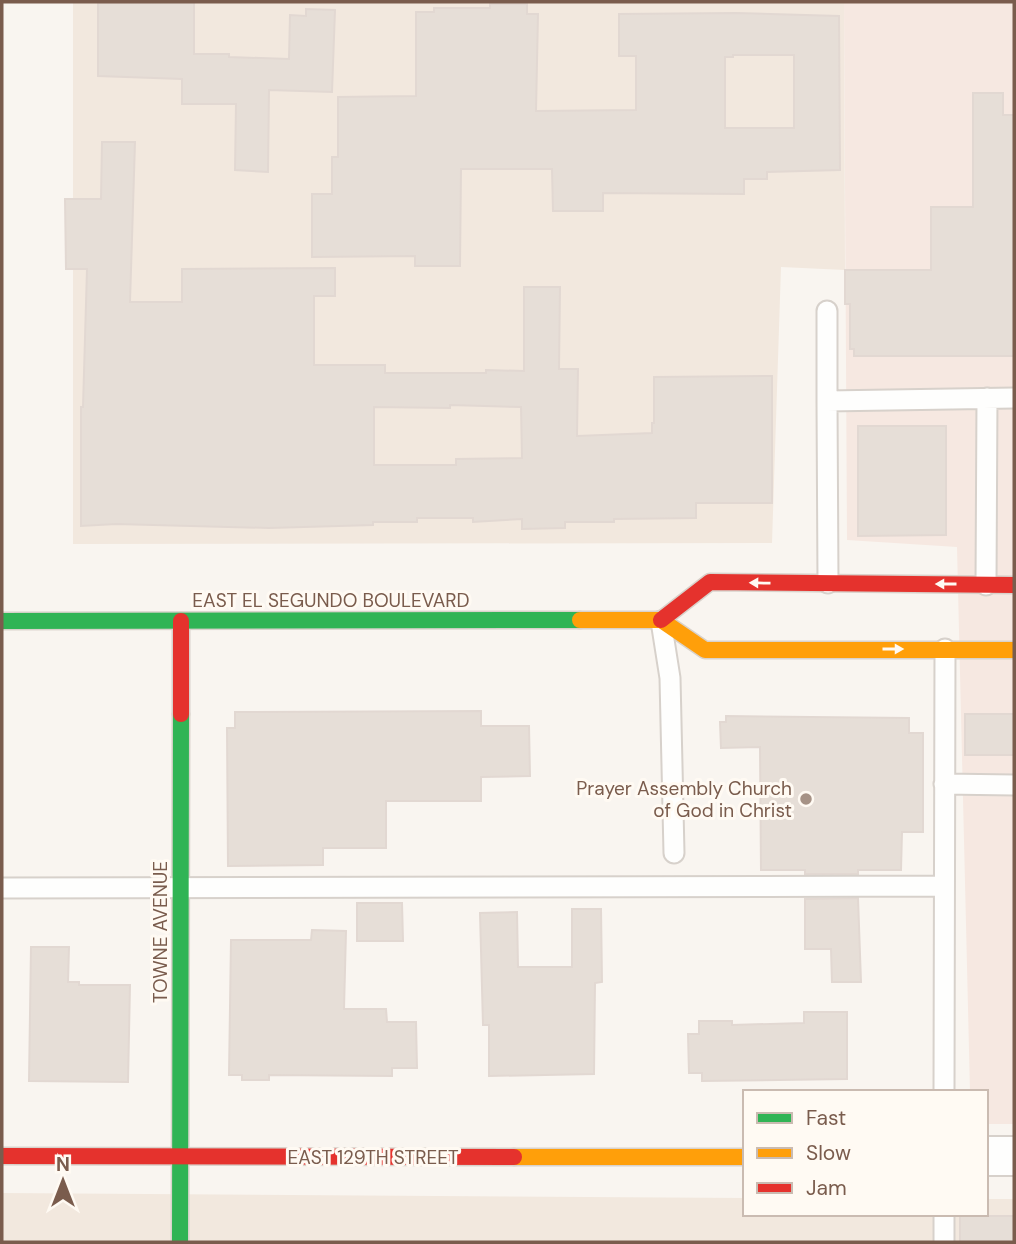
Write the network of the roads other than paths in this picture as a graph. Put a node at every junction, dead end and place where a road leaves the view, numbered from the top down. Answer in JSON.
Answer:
{"nodes":[{"id":1,"x":827,"y":311,"type":"dead end"},
{"id":2,"x":987,"y":398,"type":"junction"},
{"id":3,"x":1014,"y":398,"type":"edge"},
{"id":4,"x":827,"y":401,"type":"junction"},
{"id":5,"x":828,"y":583,"type":"junction"},
{"id":6,"x":986,"y":584,"type":"junction"},
{"id":7,"x":1014,"y":585,"type":"edge"},
{"id":8,"x":661,"y":620,"type":"junction"},
{"id":9,"x":2,"y":621,"type":"edge"},
{"id":10,"x":181,"y":621,"type":"junction"},
{"id":11,"x":945,"y":649,"type":"junction"},
{"id":12,"x":1014,"y":650,"type":"edge"},
{"id":13,"x":944,"y":784,"type":"junction"},
{"id":14,"x":1014,"y":785,"type":"edge"},
{"id":15,"x":674,"y":853,"type":"dead end"},
{"id":16,"x":944,"y":886,"type":"junction"},
{"id":17,"x":2,"y":888,"type":"edge"},
{"id":18,"x":181,"y":888,"type":"junction"},
{"id":19,"x":944,"y":1090,"type":"edge"},
{"id":20,"x":2,"y":1156,"type":"edge"},
{"id":21,"x":988,"y":1156,"type":"edge"},
{"id":22,"x":1014,"y":1156,"type":"edge"},
{"id":23,"x":181,"y":1157,"type":"junction"},
{"id":24,"x":743,"y":1157,"type":"edge"},
{"id":25,"x":944,"y":1216,"type":"edge"},
{"id":26,"x":180,"y":1242,"type":"edge"},
{"id":27,"x":944,"y":1242,"type":"edge"}],
"edges":[{"from":1,"to":4,"type":"lane"},
{"from":2,"to":3,"type":"lane"},
{"from":2,"to":4,"type":"lane"},
{"from":2,"to":6,"type":"lane"},
{"from":4,"to":5,"type":"lane"},
{"from":6,"to":5,"type":"main road","one_way":true},
{"from":5,"to":8,"type":"main road","one_way":true},
{"from":6,"to":7,"type":"main road"},
{"from":8,"to":10,"type":"main road","name":"EAST EL SEGUNDO BOULEVARD"},
{"from":8,"to":11,"type":"main road","one_way":true},
{"from":8,"to":15,"type":"lane"},
{"from":9,"to":10,"type":"main road","name":"EAST EL SEGUNDO BOULEVARD"},
{"from":10,"to":18,"type":"main road","name":"TOWNE AVENUE"},
{"from":11,"to":12,"type":"main road"},
{"from":11,"to":13,"type":"lane"},
{"from":13,"to":14,"type":"lane"},
{"from":13,"to":16,"type":"lane"},
{"from":16,"to":18,"type":"lane"},
{"from":16,"to":19,"type":"lane"},
{"from":17,"to":18,"type":"lane"},
{"from":18,"to":23,"type":"main road","name":"TOWNE AVENUE"},
{"from":20,"to":23,"type":"main road","name":"EAST 129TH STREET"},
{"from":21,"to":22,"type":"street"},
{"from":23,"to":24,"type":"main road","name":"EAST 129TH STREET"},
{"from":23,"to":26,"type":"main road","name":"TOWNE AVENUE"},
{"from":25,"to":27,"type":"lane"}]}
